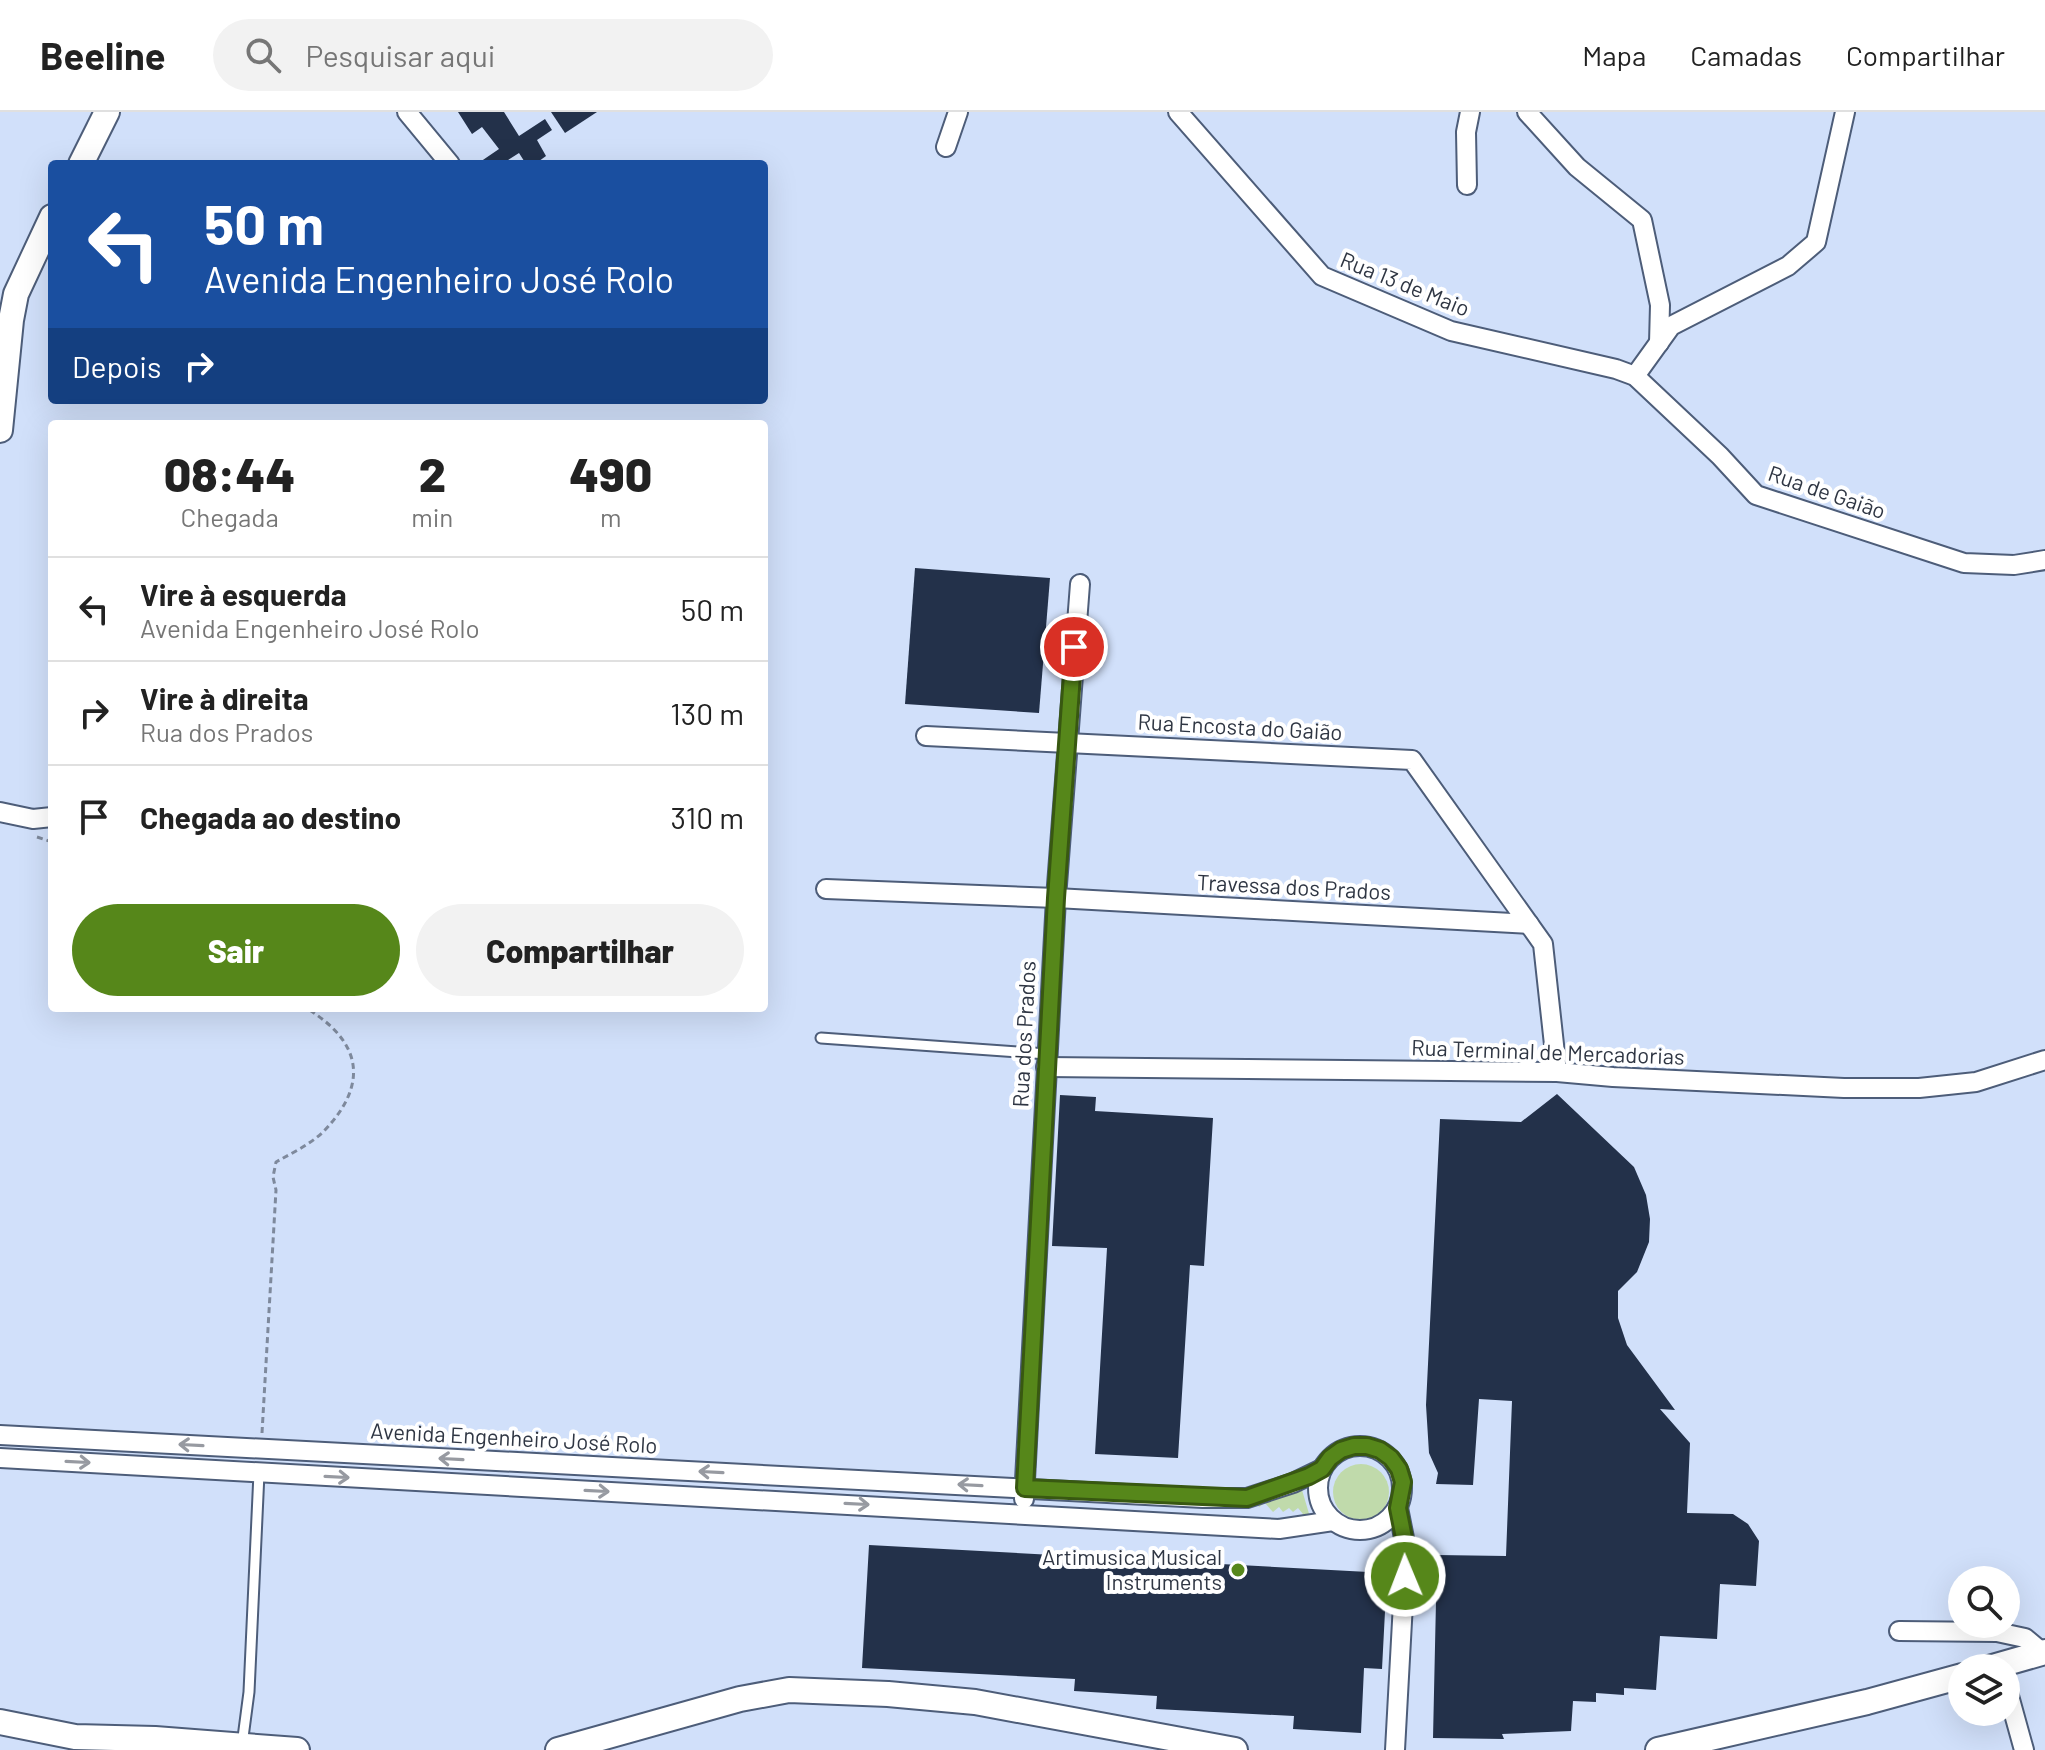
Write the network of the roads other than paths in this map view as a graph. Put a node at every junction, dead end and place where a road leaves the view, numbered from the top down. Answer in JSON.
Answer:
{"nodes":[{"id":1,"x":407,"y":112,"type":"edge"},
{"id":2,"x":958,"y":112,"type":"edge"},
{"id":3,"x":1178,"y":112,"type":"edge"},
{"id":4,"x":1470,"y":112,"type":"edge"},
{"id":5,"x":1527,"y":112,"type":"edge"},
{"id":6,"x":1845,"y":112,"type":"edge"},
{"id":7,"x":105,"y":113,"type":"edge"},
{"id":8,"x":946,"y":147,"type":"dead end"},
{"id":9,"x":87,"y":160,"type":"edge"},
{"id":10,"x":447,"y":160,"type":"edge"},
{"id":11,"x":1467,"y":185,"type":"dead end"},
{"id":12,"x":48,"y":226,"type":"edge"},
{"id":13,"x":5,"y":320,"type":"edge"},
{"id":14,"x":1659,"y":343,"type":"junction"},
{"id":15,"x":1635,"y":376,"type":"junction"},
{"id":16,"x":0,"y":430,"type":"edge"},
{"id":17,"x":2045,"y":560,"type":"edge"},
{"id":18,"x":1080,"y":584,"type":"dead end"},
{"id":19,"x":926,"y":736,"type":"dead end"},
{"id":20,"x":1067,"y":743,"type":"junction"},
{"id":21,"x":0,"y":812,"type":"edge"},
{"id":22,"x":48,"y":817,"type":"edge"},
{"id":23,"x":826,"y":889,"type":"dead end"},
{"id":24,"x":1056,"y":898,"type":"junction"},
{"id":25,"x":1529,"y":924,"type":"junction"},
{"id":26,"x":821,"y":1038,"type":"dead end"},
{"id":27,"x":1046,"y":1060,"type":"junction"},
{"id":28,"x":2045,"y":1060,"type":"edge"},
{"id":29,"x":1557,"y":1072,"type":"junction"},
{"id":30,"x":0,"y":1435,"type":"edge"},
{"id":31,"x":0,"y":1458,"type":"edge"},
{"id":32,"x":1322,"y":1469,"type":"junction"},
{"id":33,"x":259,"y":1473,"type":"junction"},
{"id":34,"x":1025,"y":1488,"type":"junction"},
{"id":35,"x":1398,"y":1508,"type":"junction"},
{"id":36,"x":1024,"y":1513,"type":"junction"},
{"id":37,"x":1333,"y":1521,"type":"junction"},
{"id":38,"x":1899,"y":1631,"type":"dead end"},
{"id":39,"x":2044,"y":1652,"type":"edge"},
{"id":40,"x":2020,"y":1662,"type":"edge"},
{"id":41,"x":1948,"y":1680,"type":"edge"},
{"id":42,"x":0,"y":1722,"type":"edge"},
{"id":43,"x":2016,"y":1726,"type":"edge"},
{"id":44,"x":242,"y":1745,"type":"junction"},
{"id":45,"x":208,"y":1746,"type":"edge"},
{"id":46,"x":297,"y":1750,"type":"edge"},
{"id":47,"x":558,"y":1750,"type":"edge"},
{"id":48,"x":1235,"y":1750,"type":"edge"},
{"id":49,"x":1395,"y":1750,"type":"edge"},
{"id":50,"x":1658,"y":1750,"type":"edge"},
{"id":51,"x":2024,"y":1750,"type":"edge"}],
"edges":[{"from":1,"to":10,"type":"street"},
{"from":2,"to":8,"type":"street"},
{"from":3,"to":15,"type":"street","name":"Rua 13 de Maio"},
{"from":4,"to":11,"type":"street"},
{"from":5,"to":14,"type":"street"},
{"from":6,"to":14,"type":"street"},
{"from":7,"to":9,"type":"street"},
{"from":12,"to":13,"type":"street"},
{"from":13,"to":16,"type":"street"},
{"from":14,"to":15,"type":"street"},
{"from":15,"to":17,"type":"street","name":"Rua de Gaião"},
{"from":18,"to":20,"type":"street","name":"Rua dos Prados"},
{"from":19,"to":20,"type":"street","name":"Rua Encosta do Gaião"},
{"from":20,"to":24,"type":"street","name":"Rua dos Prados"},
{"from":20,"to":25,"type":"street","name":"Rua Encosta do Gaião"},
{"from":21,"to":22,"type":"street"},
{"from":23,"to":24,"type":"street","name":"Travessa dos Prados"},
{"from":24,"to":25,"type":"street","name":"Travessa dos Prados"},
{"from":24,"to":27,"type":"street","name":"Rua dos Prados"},
{"from":25,"to":29,"type":"street"},
{"from":26,"to":27,"type":"lane"},
{"from":27,"to":29,"type":"street","name":"Rua Terminal de Mercadorias"},
{"from":27,"to":34,"type":"street","name":"Rua dos Prados"},
{"from":28,"to":29,"type":"street","name":"Rua Terminal de Mercadorias"},
{"from":34,"to":30,"type":"street","name":"Avenida Engenheiro José Rolo","one_way":true},
{"from":31,"to":33,"type":"street","one_way":true},
{"from":32,"to":34,"type":"street","name":"Avenida Engenheiro José Rolo"},
{"from":32,"to":35,"type":"street","name":"Avenida Engenheiro José Rolo"},
{"from":32,"to":37,"type":"street"},
{"from":33,"to":36,"type":"street","one_way":true},
{"from":33,"to":44,"type":"lane"},
{"from":34,"to":36,"type":"street"},
{"from":35,"to":37,"type":"street"},
{"from":35,"to":49,"type":"street","name":"Avenida Engenheiro José Rolo"},
{"from":36,"to":37,"type":"street"},
{"from":38,"to":39,"type":"street"},
{"from":39,"to":40,"type":"street"},
{"from":41,"to":50,"type":"street"},
{"from":42,"to":45,"type":"street"},
{"from":43,"to":51,"type":"street"},
{"from":44,"to":45,"type":"street"},
{"from":44,"to":46,"type":"street"},
{"from":47,"to":48,"type":"street"}]}
